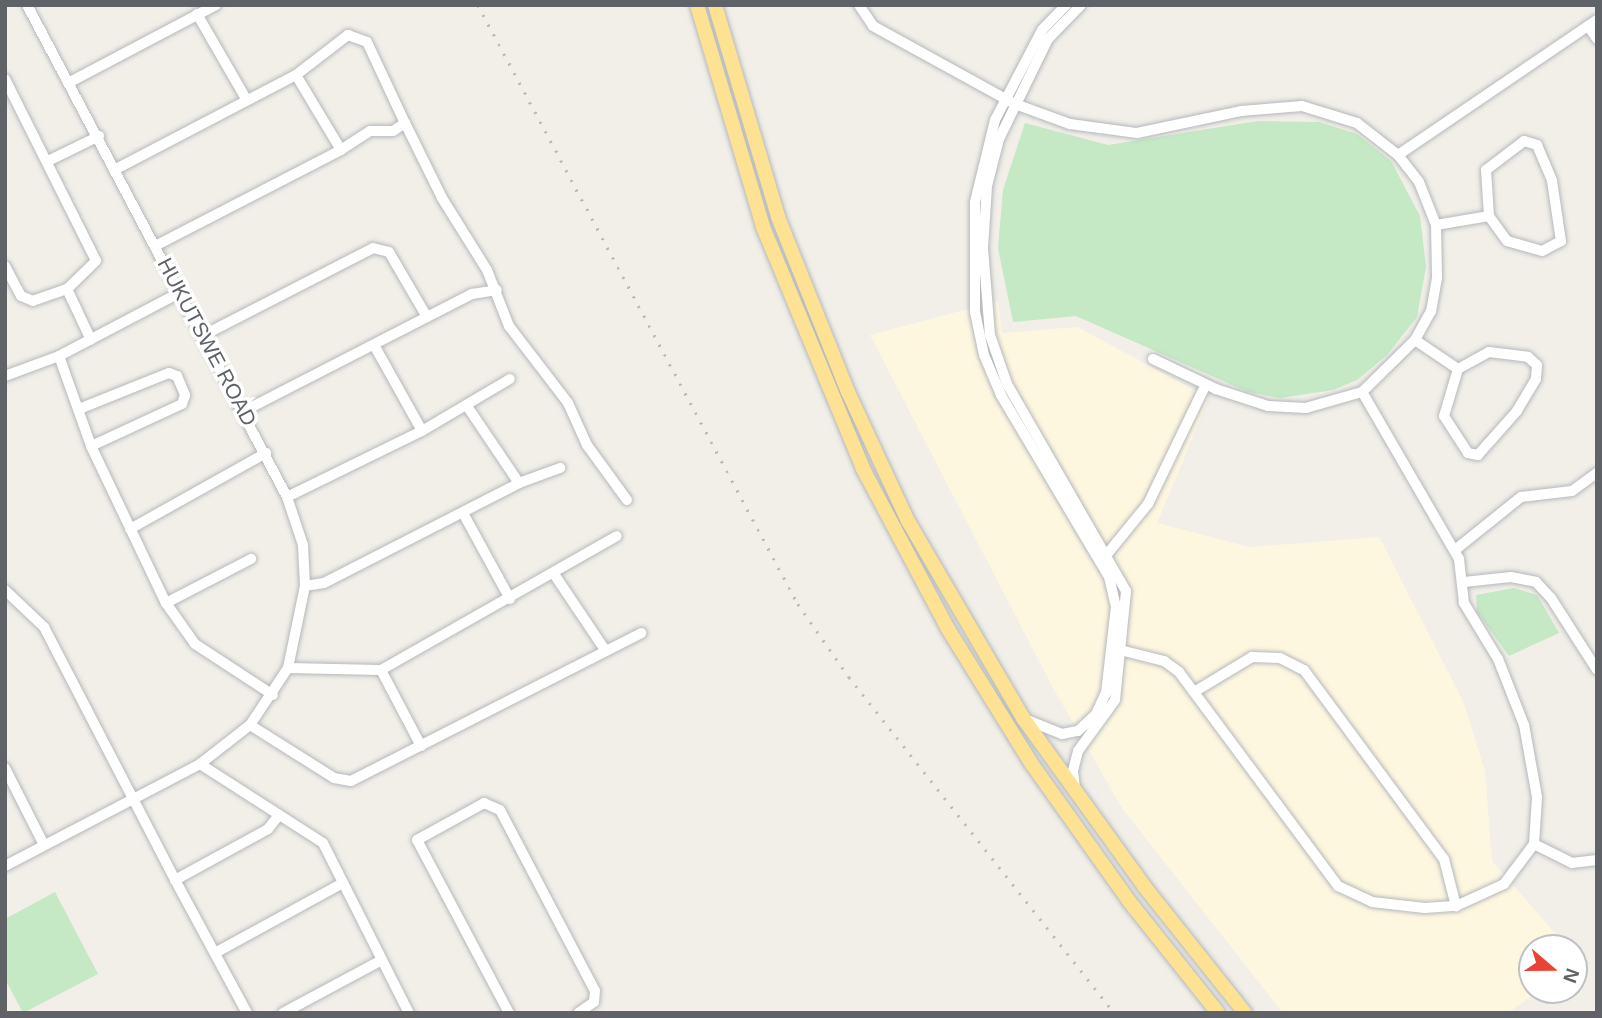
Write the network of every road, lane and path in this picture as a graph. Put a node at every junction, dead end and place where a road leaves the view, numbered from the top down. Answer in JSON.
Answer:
{"nodes":[{"id":1,"x":216,"y":5,"type":"edge"},
{"id":2,"x":697,"y":5,"type":"edge"},
{"id":3,"x":715,"y":5,"type":"edge"},
{"id":4,"x":859,"y":5,"type":"edge"},
{"id":5,"x":1066,"y":5,"type":"edge"},
{"id":6,"x":1081,"y":5,"type":"edge"},
{"id":7,"x":30,"y":6,"type":"edge"},
{"id":8,"x":197,"y":14,"type":"junction"},
{"id":9,"x":1592,"y":23,"type":"edge"},
{"id":10,"x":1597,"y":39,"type":"edge"},
{"id":11,"x":296,"y":75,"type":"junction"},
{"id":12,"x":5,"y":79,"type":"edge"},
{"id":13,"x":70,"y":82,"type":"junction"},
{"id":14,"x":1004,"y":98,"type":"junction"},
{"id":15,"x":246,"y":99,"type":"junction"},
{"id":16,"x":1015,"y":104,"type":"junction"},
{"id":17,"x":405,"y":123,"type":"junction"},
{"id":18,"x":99,"y":136,"type":"junction"},
{"id":19,"x":341,"y":150,"type":"junction"},
{"id":20,"x":1398,"y":155,"type":"junction"},
{"id":21,"x":48,"y":162,"type":"junction"},
{"id":22,"x":116,"y":169,"type":"junction"},
{"id":23,"x":1489,"y":216,"type":"junction"},
{"id":24,"x":1436,"y":225,"type":"junction"},
{"id":25,"x":155,"y":246,"type":"junction"},
{"id":26,"x":5,"y":266,"type":"edge"},
{"id":27,"x":66,"y":289,"type":"junction"},
{"id":28,"x":497,"y":290,"type":"junction"},
{"id":29,"x":179,"y":293,"type":"junction"},
{"id":30,"x":427,"y":317,"type":"junction"},
{"id":31,"x":202,"y":335,"type":"junction"},
{"id":32,"x":91,"y":340,"type":"junction"},
{"id":33,"x":1415,"y":340,"type":"junction"},
{"id":34,"x":374,"y":345,"type":"junction"},
{"id":35,"x":59,"y":356,"type":"junction"},
{"id":36,"x":1153,"y":359,"type":"dead end"},
{"id":37,"x":1458,"y":369,"type":"junction"},
{"id":38,"x":5,"y":376,"type":"edge"},
{"id":39,"x":510,"y":379,"type":"dead end"},
{"id":40,"x":1206,"y":384,"type":"junction"},
{"id":41,"x":1362,"y":392,"type":"junction"},
{"id":42,"x":467,"y":406,"type":"junction"},
{"id":43,"x":79,"y":409,"type":"junction"},
{"id":44,"x":244,"y":411,"type":"junction"},
{"id":45,"x":422,"y":431,"type":"junction"},
{"id":46,"x":91,"y":446,"type":"junction"},
{"id":47,"x":266,"y":453,"type":"junction"},
{"id":48,"x":560,"y":468,"type":"dead end"},
{"id":49,"x":1597,"y":473,"type":"edge"},
{"id":50,"x":1589,"y":482,"type":"junction"},
{"id":51,"x":519,"y":483,"type":"junction"},
{"id":52,"x":1597,"y":492,"type":"edge"},
{"id":53,"x":287,"y":497,"type":"junction"},
{"id":54,"x":627,"y":500,"type":"dead end"},
{"id":55,"x":463,"y":513,"type":"junction"},
{"id":56,"x":130,"y":529,"type":"junction"},
{"id":57,"x":617,"y":536,"type":"dead end"},
{"id":58,"x":1455,"y":550,"type":"junction"},
{"id":59,"x":1108,"y":553,"type":"junction"},
{"id":60,"x":251,"y":559,"type":"dead end"},
{"id":61,"x":554,"y":574,"type":"junction"},
{"id":62,"x":1464,"y":582,"type":"junction"},
{"id":63,"x":305,"y":586,"type":"junction"},
{"id":64,"x":5,"y":590,"type":"edge"},
{"id":65,"x":510,"y":599,"type":"junction"},
{"id":66,"x":166,"y":603,"type":"junction"},
{"id":67,"x":642,"y":633,"type":"dead end"},
{"id":68,"x":1112,"y":648,"type":"junction"},
{"id":69,"x":606,"y":650,"type":"junction"},
{"id":70,"x":1124,"y":650,"type":"junction"},
{"id":71,"x":288,"y":668,"type":"junction"},
{"id":72,"x":381,"y":670,"type":"junction"},
{"id":73,"x":1597,"y":670,"type":"edge"},
{"id":74,"x":1194,"y":692,"type":"junction"},
{"id":75,"x":273,"y":695,"type":"junction"},
{"id":76,"x":1023,"y":718,"type":"junction"},
{"id":77,"x":250,"y":725,"type":"junction"},
{"id":78,"x":421,"y":746,"type":"junction"},
{"id":79,"x":200,"y":764,"type":"junction"},
{"id":80,"x":5,"y":768,"type":"edge"},
{"id":81,"x":1077,"y":794,"type":"junction"},
{"id":82,"x":133,"y":800,"type":"junction"},
{"id":83,"x":279,"y":815,"type":"junction"},
{"id":84,"x":1534,"y":844,"type":"junction"},
{"id":85,"x":44,"y":845,"type":"junction"},
{"id":86,"x":1597,"y":860,"type":"edge"},
{"id":87,"x":5,"y":866,"type":"edge"},
{"id":88,"x":175,"y":880,"type":"junction"},
{"id":89,"x":343,"y":883,"type":"junction"},
{"id":90,"x":1455,"y":906,"type":"junction"},
{"id":91,"x":215,"y":953,"type":"junction"},
{"id":92,"x":380,"y":961,"type":"junction"},
{"id":93,"x":247,"y":1013,"type":"edge"},
{"id":94,"x":284,"y":1013,"type":"edge"},
{"id":95,"x":409,"y":1013,"type":"edge"},
{"id":96,"x":509,"y":1013,"type":"edge"},
{"id":97,"x":578,"y":1013,"type":"edge"},
{"id":98,"x":1217,"y":1013,"type":"edge"},
{"id":99,"x":1245,"y":1013,"type":"edge"}],
"edges":[{"from":1,"to":8,"type":"street"},
{"from":2,"to":98,"type":"highway"},
{"from":3,"to":76,"type":"highway"},
{"from":4,"to":14,"type":"street"},
{"from":5,"to":14,"type":"street"},
{"from":6,"to":16,"type":"street"},
{"from":7,"to":13,"type":"street","name":"HUKUTSWE ROAD"},
{"from":8,"to":13,"type":"street"},
{"from":8,"to":15,"type":"street"},
{"from":9,"to":10,"type":"street"},
{"from":9,"to":20,"type":"street"},
{"from":11,"to":15,"type":"street"},
{"from":11,"to":17,"type":"street"},
{"from":11,"to":19,"type":"street"},
{"from":12,"to":21,"type":"street"},
{"from":13,"to":18,"type":"street","name":"HUKUTSWE ROAD"},
{"from":14,"to":16,"type":"street"},
{"from":14,"to":68,"type":"street"},
{"from":15,"to":22,"type":"street"},
{"from":16,"to":20,"type":"street"},
{"from":16,"to":59,"type":"street"},
{"from":17,"to":19,"type":"street"},
{"from":17,"to":28,"type":"street"},
{"from":18,"to":21,"type":"street"},
{"from":18,"to":22,"type":"street","name":"HUKUTSWE ROAD"},
{"from":19,"to":25,"type":"street"},
{"from":20,"to":24,"type":"street"},
{"from":21,"to":27,"type":"street"},
{"from":22,"to":25,"type":"street","name":"HUKUTSWE ROAD"},
{"from":23,"to":23,"type":"street"},
{"from":23,"to":24,"type":"street"},
{"from":24,"to":33,"type":"street"},
{"from":25,"to":29,"type":"street","name":"HUKUTSWE ROAD"},
{"from":26,"to":27,"type":"street"},
{"from":27,"to":32,"type":"street"},
{"from":28,"to":30,"type":"street"},
{"from":28,"to":54,"type":"street"},
{"from":29,"to":31,"type":"street","name":"HUKUTSWE ROAD"},
{"from":29,"to":32,"type":"street"},
{"from":30,"to":31,"type":"street"},
{"from":30,"to":34,"type":"street"},
{"from":31,"to":44,"type":"street","name":"HUKUTSWE ROAD"},
{"from":32,"to":35,"type":"street"},
{"from":33,"to":37,"type":"street"},
{"from":33,"to":41,"type":"street"},
{"from":34,"to":44,"type":"street"},
{"from":34,"to":45,"type":"street"},
{"from":35,"to":38,"type":"street"},
{"from":35,"to":43,"type":"street"},
{"from":36,"to":40,"type":"street"},
{"from":37,"to":37,"type":"street"},
{"from":39,"to":42,"type":"street"},
{"from":40,"to":41,"type":"street"},
{"from":40,"to":59,"type":"street"},
{"from":41,"to":58,"type":"street"},
{"from":42,"to":45,"type":"street"},
{"from":42,"to":51,"type":"street"},
{"from":43,"to":46,"type":"street"},
{"from":43,"to":46,"type":"street"},
{"from":44,"to":47,"type":"street","name":"HUKUTSWE ROAD"},
{"from":45,"to":53,"type":"street"},
{"from":46,"to":56,"type":"street"},
{"from":47,"to":53,"type":"street","name":"HUKUTSWE ROAD"},
{"from":47,"to":56,"type":"street"},
{"from":48,"to":51,"type":"street"},
{"from":49,"to":50,"type":"street"},
{"from":50,"to":52,"type":"street"},
{"from":50,"to":58,"type":"street"},
{"from":51,"to":55,"type":"street"},
{"from":53,"to":63,"type":"street","name":"HUKUTSWE ROAD"},
{"from":55,"to":63,"type":"street"},
{"from":55,"to":65,"type":"street"},
{"from":56,"to":66,"type":"street"},
{"from":57,"to":61,"type":"street"},
{"from":58,"to":62,"type":"street"},
{"from":59,"to":70,"type":"street"},
{"from":60,"to":66,"type":"street"},
{"from":61,"to":65,"type":"street"},
{"from":61,"to":69,"type":"street"},
{"from":62,"to":73,"type":"street"},
{"from":62,"to":84,"type":"street"},
{"from":63,"to":71,"type":"street","name":"HUKUTSWE ROAD"},
{"from":64,"to":82,"type":"street"},
{"from":65,"to":72,"type":"street"},
{"from":66,"to":75,"type":"street"},
{"from":67,"to":69,"type":"street"},
{"from":68,"to":70,"type":"street"},
{"from":68,"to":76,"type":"street"},
{"from":69,"to":78,"type":"street"},
{"from":70,"to":74,"type":"street"},
{"from":70,"to":81,"type":"street"},
{"from":71,"to":72,"type":"street"},
{"from":71,"to":75,"type":"street","name":"HUKUTSWE ROAD"},
{"from":72,"to":78,"type":"street"},
{"from":74,"to":90,"type":"street"},
{"from":74,"to":90,"type":"street"},
{"from":75,"to":77,"type":"street","name":"HUKUTSWE ROAD"},
{"from":76,"to":81,"type":"highway"},
{"from":77,"to":78,"type":"street"},
{"from":77,"to":79,"type":"street","name":"HUKUTSWE ROAD"},
{"from":79,"to":82,"type":"street","name":"HUKUTSWE ROAD"},
{"from":79,"to":83,"type":"street"},
{"from":80,"to":85,"type":"street"},
{"from":81,"to":99,"type":"highway"},
{"from":82,"to":85,"type":"street","name":"HUKUTSWE ROAD"},
{"from":82,"to":88,"type":"street"},
{"from":83,"to":88,"type":"street"},
{"from":83,"to":89,"type":"street"},
{"from":84,"to":86,"type":"street"},
{"from":84,"to":90,"type":"street"},
{"from":85,"to":87,"type":"street","name":"HUKUTSWE ROAD"},
{"from":88,"to":91,"type":"street"},
{"from":89,"to":91,"type":"street"},
{"from":89,"to":92,"type":"street"},
{"from":91,"to":93,"type":"street"},
{"from":92,"to":94,"type":"street"},
{"from":92,"to":95,"type":"street"},
{"from":96,"to":97,"type":"street"}]}
